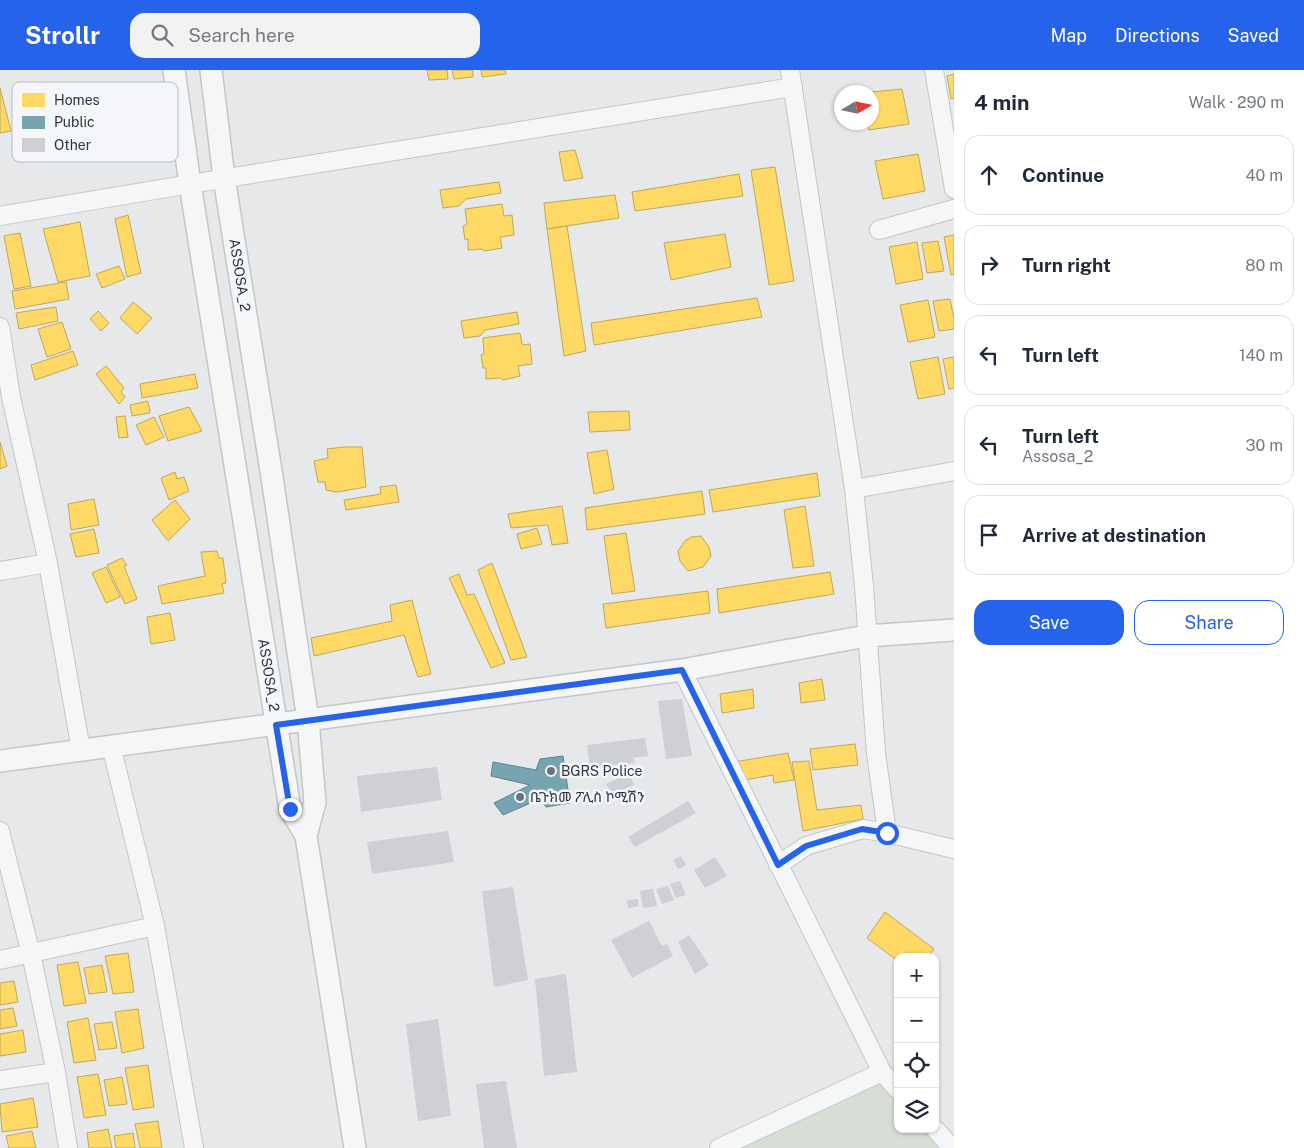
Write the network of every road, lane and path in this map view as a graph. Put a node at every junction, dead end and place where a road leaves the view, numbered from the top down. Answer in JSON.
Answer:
{"nodes":[{"id":1,"x":211,"y":70,"type":"edge"},
{"id":2,"x":790,"y":70,"type":"edge"},
{"id":3,"x":934,"y":70,"type":"edge"},
{"id":4,"x":792,"y":88,"type":"junction"},
{"id":5,"x":178,"y":98,"type":"edge"},
{"id":6,"x":224,"y":178,"type":"junction"},
{"id":7,"x":190,"y":184,"type":"junction"},
{"id":8,"x":954,"y":189,"type":"edge"},
{"id":9,"x":954,"y":209,"type":"edge"},
{"id":10,"x":0,"y":216,"type":"edge"},
{"id":11,"x":879,"y":230,"type":"dead end"},
{"id":12,"x":0,"y":327,"type":"edge"},
{"id":13,"x":954,"y":470,"type":"edge"},
{"id":14,"x":854,"y":489,"type":"junction"},
{"id":15,"x":48,"y":563,"type":"junction"},
{"id":16,"x":0,"y":571,"type":"edge"},
{"id":17,"x":954,"y":630,"type":"edge"},
{"id":18,"x":866,"y":636,"type":"junction"},
{"id":19,"x":682,"y":670,"type":"junction"},
{"id":20,"x":308,"y":720,"type":"junction"},
{"id":21,"x":276,"y":725,"type":"junction"},
{"id":22,"x":111,"y":745,"type":"junction"},
{"id":23,"x":81,"y":750,"type":"junction"},
{"id":24,"x":0,"y":760,"type":"edge"},
{"id":25,"x":0,"y":832,"type":"edge"},
{"id":26,"x":887,"y":833,"type":"junction"},
{"id":27,"x":306,"y":836,"type":"junction"},
{"id":28,"x":954,"y":849,"type":"edge"},
{"id":29,"x":778,"y":865,"type":"junction"},
{"id":30,"x":155,"y":926,"type":"junction"},
{"id":31,"x":31,"y":954,"type":"junction"},
{"id":32,"x":0,"y":960,"type":"edge"},
{"id":33,"x":56,"y":1072,"type":"junction"},
{"id":34,"x":882,"y":1072,"type":"junction"},
{"id":35,"x":0,"y":1080,"type":"edge"},
{"id":36,"x":896,"y":1088,"type":"edge"},
{"id":37,"x":939,"y":1133,"type":"edge"},
{"id":38,"x":68,"y":1148,"type":"edge"},
{"id":39,"x":194,"y":1148,"type":"edge"},
{"id":40,"x":355,"y":1148,"type":"edge"},
{"id":41,"x":719,"y":1148,"type":"edge"},
{"id":42,"x":952,"y":1148,"type":"edge"}],
"edges":[{"from":1,"to":6,"type":"street","name":"ASSOSA_2"},
{"from":2,"to":4,"type":"street"},
{"from":3,"to":8,"type":"street"},
{"from":4,"to":6,"type":"street"},
{"from":4,"to":14,"type":"street"},
{"from":5,"to":7,"type":"street","name":"ASSOSA_2"},
{"from":6,"to":7,"type":"street"},
{"from":6,"to":20,"type":"street","name":"ASSOSA_2"},
{"from":7,"to":10,"type":"street"},
{"from":7,"to":21,"type":"street","name":"ASSOSA_2"},
{"from":9,"to":11,"type":"street"},
{"from":12,"to":15,"type":"street"},
{"from":13,"to":14,"type":"street"},
{"from":14,"to":18,"type":"street"},
{"from":15,"to":16,"type":"street"},
{"from":15,"to":23,"type":"street"},
{"from":17,"to":18,"type":"street"},
{"from":18,"to":19,"type":"street"},
{"from":18,"to":26,"type":"street"},
{"from":19,"to":20,"type":"street"},
{"from":19,"to":29,"type":"street"},
{"from":20,"to":21,"type":"street"},
{"from":20,"to":27,"type":"street","name":"ASSOSA_2"},
{"from":21,"to":22,"type":"street"},
{"from":21,"to":27,"type":"street","name":"ASSOSA_2"},
{"from":22,"to":23,"type":"street"},
{"from":22,"to":30,"type":"street"},
{"from":23,"to":24,"type":"street"},
{"from":25,"to":31,"type":"street"},
{"from":26,"to":28,"type":"street"},
{"from":26,"to":29,"type":"street"},
{"from":27,"to":40,"type":"street"},
{"from":29,"to":34,"type":"street"},
{"from":30,"to":31,"type":"street"},
{"from":30,"to":39,"type":"street"},
{"from":31,"to":32,"type":"street"},
{"from":31,"to":33,"type":"street"},
{"from":33,"to":35,"type":"street"},
{"from":33,"to":38,"type":"street"},
{"from":34,"to":36,"type":"street"},
{"from":34,"to":41,"type":"street"},
{"from":37,"to":42,"type":"street"}]}
